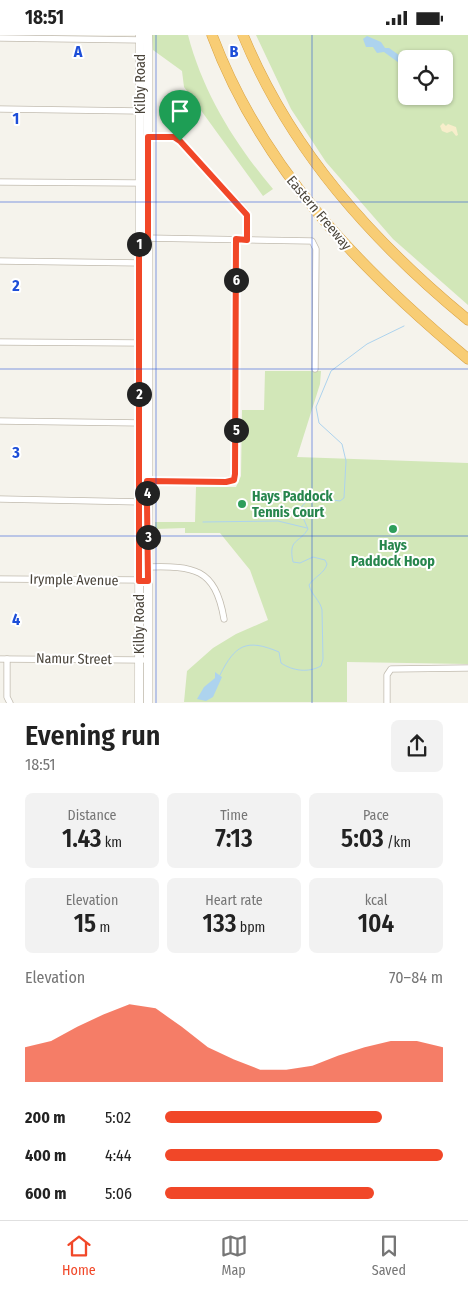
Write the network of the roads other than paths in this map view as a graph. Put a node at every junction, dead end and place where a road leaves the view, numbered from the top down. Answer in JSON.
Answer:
{"nodes":[{"id":1,"x":212,"y":35,"type":"edge"},
{"id":2,"x":243,"y":35,"type":"edge"},
{"id":3,"x":140,"y":37,"type":"edge"},
{"id":4,"x":148,"y":37,"type":"edge"},
{"id":5,"x":0,"y":38,"type":"edge"},
{"id":6,"x":0,"y":109,"type":"edge"},
{"id":7,"x":140,"y":111,"type":"junction"},
{"id":8,"x":148,"y":137,"type":"junction"},
{"id":9,"x":0,"y":182,"type":"edge"},
{"id":10,"x":140,"y":183,"type":"junction"},
{"id":11,"x":148,"y":238,"type":"junction"},
{"id":12,"x":139,"y":239,"type":"junction"},
{"id":13,"x":236,"y":239,"type":"junction"},
{"id":14,"x":247,"y":240,"type":"junction"},
{"id":15,"x":0,"y":261,"type":"edge"},
{"id":16,"x":139,"y":263,"type":"junction"},
{"id":17,"x":148,"y":263,"type":"junction"},
{"id":18,"x":468,"y":320,"type":"edge"},
{"id":19,"x":0,"y":342,"type":"edge"},
{"id":20,"x":143,"y":343,"type":"junction"},
{"id":21,"x":468,"y":359,"type":"edge"},
{"id":22,"x":315,"y":369,"type":"dead end"},
{"id":23,"x":0,"y":421,"type":"edge"},
{"id":24,"x":143,"y":423,"type":"junction"},
{"id":25,"x":147,"y":481,"type":"junction"},
{"id":26,"x":0,"y":499,"type":"edge"},
{"id":27,"x":139,"y":501,"type":"junction"},
{"id":28,"x":147,"y":503,"type":"junction"},
{"id":29,"x":148,"y":567,"type":"junction"},
{"id":30,"x":0,"y":579,"type":"edge"},
{"id":31,"x":143,"y":581,"type":"junction"},
{"id":32,"x":224,"y":619,"type":"dead end"},
{"id":33,"x":0,"y":659,"type":"edge"},
{"id":34,"x":8,"y":659,"type":"junction"},
{"id":35,"x":139,"y":660,"type":"junction"},
{"id":36,"x":148,"y":660,"type":"junction"},
{"id":37,"x":468,"y":668,"type":"edge"},
{"id":38,"x":10,"y":703,"type":"edge"},
{"id":39,"x":139,"y":703,"type":"edge"},
{"id":40,"x":148,"y":703,"type":"edge"},
{"id":41,"x":387,"y":703,"type":"edge"}],
"edges":[{"from":1,"to":21,"type":"highway","name":"Eastern Freeway"},
{"from":2,"to":18,"type":"highway","name":"Eastern Freeway"},
{"from":3,"to":4,"type":"street"},
{"from":3,"to":5,"type":"street"},
{"from":3,"to":7,"type":"street","name":"Kilby Road"},
{"from":4,"to":8,"type":"street","name":"Kilby Road"},
{"from":6,"to":7,"type":"street"},
{"from":7,"to":10,"type":"street","name":"Kilby Road"},
{"from":8,"to":11,"type":"street","name":"Kilby Road"},
{"from":8,"to":14,"type":"street"},
{"from":9,"to":10,"type":"street"},
{"from":10,"to":12,"type":"street","name":"Kilby Road"},
{"from":11,"to":12,"type":"street"},
{"from":11,"to":13,"type":"street"},
{"from":11,"to":17,"type":"street","name":"Kilby Road"},
{"from":12,"to":16,"type":"street","name":"Kilby Road"},
{"from":13,"to":14,"type":"street"},
{"from":13,"to":25,"type":"street"},
{"from":14,"to":22,"type":"street"},
{"from":15,"to":16,"type":"street"},
{"from":16,"to":17,"type":"street"},
{"from":16,"to":20,"type":"street","name":"Kilby Road"},
{"from":17,"to":20,"type":"street","name":"Kilby Road"},
{"from":19,"to":20,"type":"street"},
{"from":20,"to":24,"type":"street","name":"Kilby Road"},
{"from":23,"to":24,"type":"street"},
{"from":24,"to":25,"type":"street","name":"Kilby Road"},
{"from":24,"to":27,"type":"street","name":"Kilby Road"},
{"from":25,"to":28,"type":"street","name":"Kilby Road"},
{"from":26,"to":27,"type":"street"},
{"from":27,"to":28,"type":"street"},
{"from":27,"to":31,"type":"street","name":"Kilby Road"},
{"from":28,"to":29,"type":"street","name":"Kilby Road"},
{"from":29,"to":31,"type":"street","name":"Kilby Road"},
{"from":29,"to":32,"type":"street"},
{"from":30,"to":31,"type":"street","name":"Irymple Avenue"},
{"from":31,"to":35,"type":"street","name":"Kilby Road"},
{"from":31,"to":36,"type":"street","name":"Kilby Road"},
{"from":33,"to":34,"type":"street","name":"Namur Street"},
{"from":34,"to":35,"type":"street","name":"Namur Street"},
{"from":34,"to":38,"type":"street"},
{"from":35,"to":36,"type":"street","name":"Namur Street"},
{"from":35,"to":39,"type":"street","name":"Kilby Road"},
{"from":36,"to":40,"type":"street","name":"Kilby Road"},
{"from":37,"to":41,"type":"street"}]}
